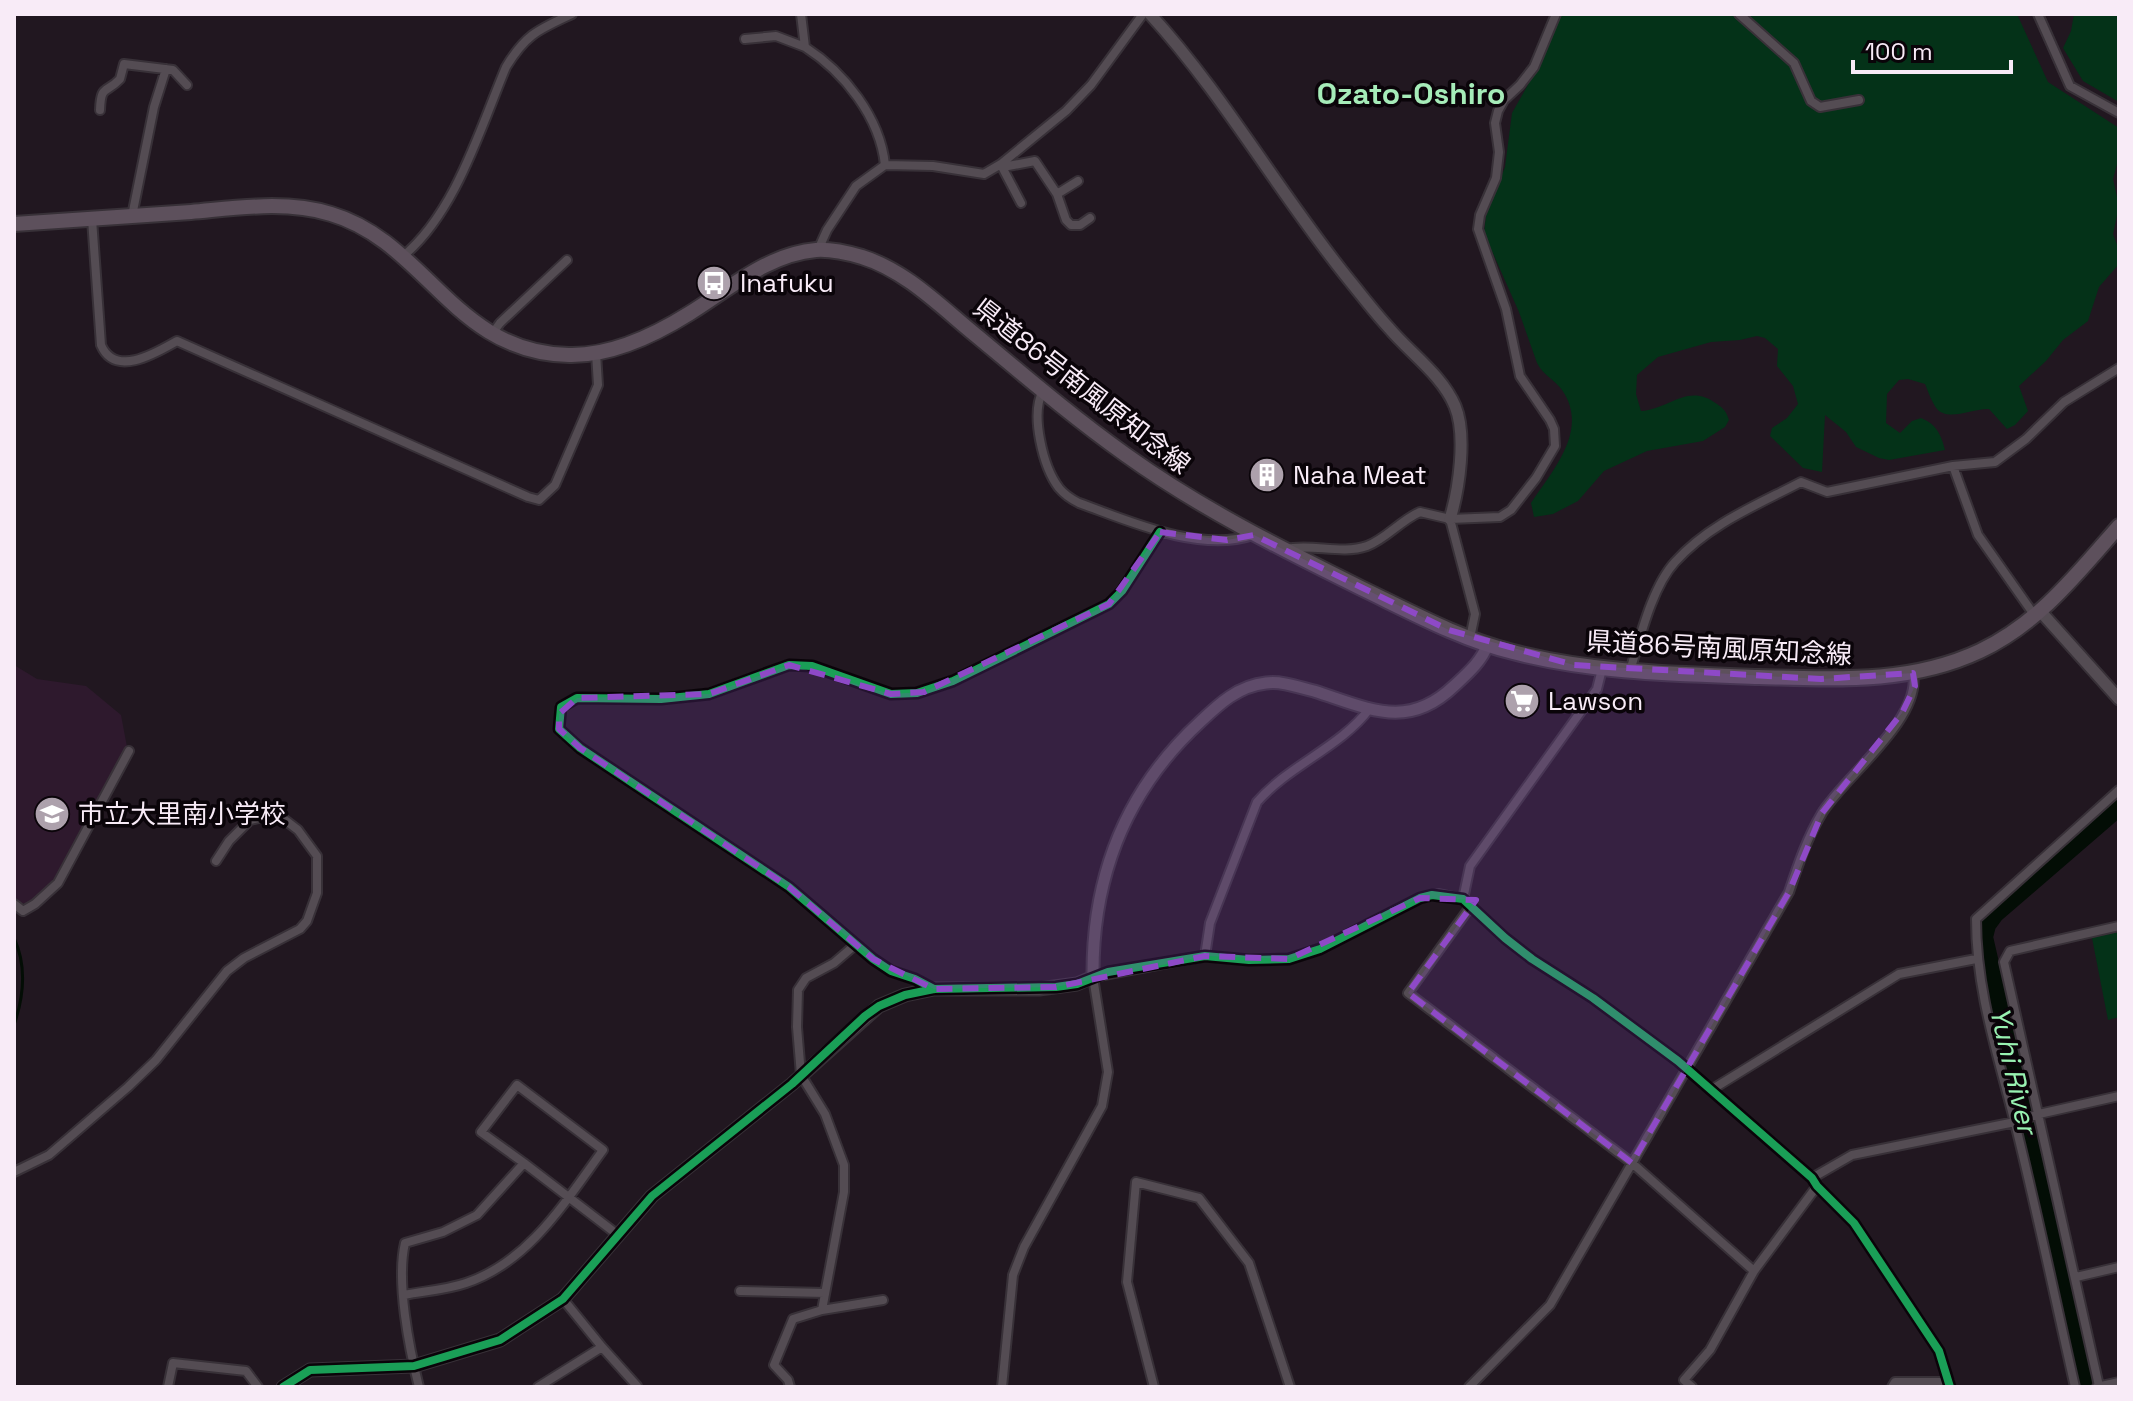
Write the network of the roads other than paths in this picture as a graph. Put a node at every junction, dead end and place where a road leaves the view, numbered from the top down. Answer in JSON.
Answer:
{"nodes":[{"id":1,"x":572,"y":14,"type":"edge"},
{"id":2,"x":801,"y":14,"type":"edge"},
{"id":3,"x":1143,"y":14,"type":"edge"},
{"id":4,"x":1150,"y":14,"type":"edge"},
{"id":5,"x":1556,"y":14,"type":"edge"},
{"id":6,"x":1739,"y":14,"type":"edge"},
{"id":7,"x":2038,"y":14,"type":"edge"},
{"id":8,"x":745,"y":39,"type":"dead end"},
{"id":9,"x":805,"y":47,"type":"junction"},
{"id":10,"x":166,"y":69,"type":"junction"},
{"id":11,"x":187,"y":85,"type":"dead end"},
{"id":12,"x":1859,"y":100,"type":"dead end"},
{"id":13,"x":100,"y":110,"type":"dead end"},
{"id":14,"x":2119,"y":113,"type":"edge"},
{"id":15,"x":885,"y":165,"type":"junction"},
{"id":16,"x":1002,"y":166,"type":"junction"},
{"id":17,"x":1078,"y":181,"type":"dead end"},
{"id":18,"x":1057,"y":194,"type":"junction"},
{"id":19,"x":1021,"y":203,"type":"dead end"},
{"id":20,"x":132,"y":216,"type":"junction"},
{"id":21,"x":1090,"y":218,"type":"dead end"},
{"id":22,"x":92,"y":219,"type":"junction"},
{"id":23,"x":14,"y":224,"type":"edge"},
{"id":24,"x":818,"y":250,"type":"junction"},
{"id":25,"x":402,"y":257,"type":"junction"},
{"id":26,"x":567,"y":260,"type":"dead end"},
{"id":27,"x":491,"y":334,"type":"junction"},
{"id":28,"x":596,"y":353,"type":"junction"},
{"id":29,"x":2119,"y":368,"type":"edge"},
{"id":30,"x":1043,"y":391,"type":"junction"},
{"id":31,"x":1953,"y":466,"type":"junction"},
{"id":32,"x":1450,"y":519,"type":"junction"},
{"id":33,"x":2119,"y":526,"type":"edge"},
{"id":34,"x":1160,"y":532,"type":"junction"},
{"id":35,"x":1254,"y":535,"type":"junction"},
{"id":36,"x":1285,"y":549,"type":"junction"},
{"id":37,"x":2038,"y":614,"type":"junction"},
{"id":38,"x":1470,"y":638,"type":"junction"},
{"id":39,"x":1488,"y":644,"type":"junction"},
{"id":40,"x":1602,"y":669,"type":"junction"},
{"id":41,"x":1630,"y":671,"type":"junction"},
{"id":42,"x":1913,"y":673,"type":"junction"},
{"id":43,"x":2119,"y":699,"type":"edge"},
{"id":44,"x":1370,"y":708,"type":"junction"},
{"id":45,"x":129,"y":751,"type":"dead end"},
{"id":46,"x":2119,"y":790,"type":"edge"},
{"id":47,"x":216,"y":861,"type":"dead end"},
{"id":48,"x":1463,"y":899,"type":"junction"},
{"id":49,"x":14,"y":904,"type":"edge"},
{"id":50,"x":1470,"y":907,"type":"junction"},
{"id":51,"x":2119,"y":926,"type":"edge"},
{"id":52,"x":855,"y":945,"type":"junction"},
{"id":53,"x":1205,"y":956,"type":"junction"},
{"id":54,"x":1976,"y":959,"type":"junction"},
{"id":55,"x":1093,"y":977,"type":"junction"},
{"id":56,"x":934,"y":989,"type":"junction"},
{"id":57,"x":1686,"y":1068,"type":"junction"},
{"id":58,"x":801,"y":1075,"type":"junction"},
{"id":59,"x":1711,"y":1090,"type":"junction"},
{"id":60,"x":2119,"y":1096,"type":"edge"},
{"id":61,"x":2035,"y":1116,"type":"junction"},
{"id":62,"x":2017,"y":1122,"type":"junction"},
{"id":63,"x":524,"y":1163,"type":"junction"},
{"id":64,"x":1632,"y":1163,"type":"junction"},
{"id":65,"x":14,"y":1172,"type":"edge"},
{"id":66,"x":1814,"y":1182,"type":"junction"},
{"id":67,"x":568,"y":1197,"type":"junction"},
{"id":68,"x":618,"y":1235,"type":"junction"},
{"id":69,"x":2119,"y":1267,"type":"edge"},
{"id":70,"x":1754,"y":1271,"type":"junction"},
{"id":71,"x":2076,"y":1277,"type":"junction"},
{"id":72,"x":740,"y":1291,"type":"dead end"},
{"id":73,"x":825,"y":1293,"type":"junction"},
{"id":74,"x":404,"y":1295,"type":"junction"},
{"id":75,"x":563,"y":1299,"type":"junction"},
{"id":76,"x":883,"y":1300,"type":"dead end"},
{"id":77,"x":822,"y":1310,"type":"junction"},
{"id":78,"x":602,"y":1347,"type":"junction"},
{"id":79,"x":414,"y":1366,"type":"junction"},
{"id":80,"x":2119,"y":1382,"type":"edge"},
{"id":81,"x":1950,"y":1385,"type":"edge"},
{"id":82,"x":168,"y":1387,"type":"edge"},
{"id":83,"x":258,"y":1387,"type":"edge"},
{"id":84,"x":283,"y":1387,"type":"edge"},
{"id":85,"x":419,"y":1387,"type":"edge"},
{"id":86,"x":538,"y":1387,"type":"edge"},
{"id":87,"x":635,"y":1387,"type":"edge"},
{"id":88,"x":790,"y":1387,"type":"edge"},
{"id":89,"x":1002,"y":1387,"type":"edge"},
{"id":90,"x":1154,"y":1387,"type":"edge"},
{"id":91,"x":1290,"y":1387,"type":"edge"},
{"id":92,"x":1469,"y":1387,"type":"edge"},
{"id":93,"x":1692,"y":1387,"type":"edge"},
{"id":94,"x":1892,"y":1387,"type":"edge"},
{"id":95,"x":2075,"y":1387,"type":"edge"},
{"id":96,"x":2098,"y":1387,"type":"edge"}],
"edges":[{"from":1,"to":25,"type":"street"},
{"from":2,"to":9,"type":"street"},
{"from":3,"to":16,"type":"street"},
{"from":4,"to":32,"type":"street"},
{"from":5,"to":32,"type":"street"},
{"from":6,"to":12,"type":"street"},
{"from":7,"to":14,"type":"street"},
{"from":8,"to":9,"type":"street"},
{"from":9,"to":15,"type":"street"},
{"from":10,"to":11,"type":"street"},
{"from":10,"to":13,"type":"street"},
{"from":10,"to":20,"type":"street"},
{"from":15,"to":16,"type":"street"},
{"from":15,"to":24,"type":"street"},
{"from":16,"to":18,"type":"street"},
{"from":16,"to":19,"type":"street"},
{"from":17,"to":18,"type":"street"},
{"from":18,"to":21,"type":"street"},
{"from":20,"to":22,"type":"main road","name":"県道86号南風原知念線"},
{"from":20,"to":25,"type":"main road","name":"県道86号南風原知念線"},
{"from":22,"to":23,"type":"main road","name":"県道86号南風原知念線"},
{"from":22,"to":28,"type":"street"},
{"from":24,"to":28,"type":"main road","name":"県道86号南風原知念線"},
{"from":24,"to":30,"type":"main road","name":"県道86号南風原知念線"},
{"from":25,"to":27,"type":"main road","name":"県道86号南風原知念線"},
{"from":26,"to":27,"type":"street"},
{"from":27,"to":28,"type":"main road","name":"県道86号南風原知念線"},
{"from":29,"to":31,"type":"street"},
{"from":30,"to":34,"type":"street"},
{"from":30,"to":35,"type":"main road","name":"県道86号南風原知念線"},
{"from":31,"to":37,"type":"street"},
{"from":31,"to":41,"type":"street"},
{"from":32,"to":36,"type":"street"},
{"from":32,"to":38,"type":"street"},
{"from":33,"to":37,"type":"main road","name":"県道86号南風原知念線"},
{"from":34,"to":35,"type":"street"},
{"from":34,"to":52,"type":"street"},
{"from":35,"to":36,"type":"main road","name":"県道86号南風原知念線"},
{"from":36,"to":38,"type":"main road","name":"県道86号南風原知念線"},
{"from":37,"to":42,"type":"main road","name":"県道86号南風原知念線"},
{"from":37,"to":43,"type":"street"},
{"from":38,"to":39,"type":"main road","name":"県道86号南風原知念線"},
{"from":39,"to":40,"type":"main road","name":"県道86号南風原知念線"},
{"from":39,"to":44,"type":"street"},
{"from":40,"to":41,"type":"main road","name":"県道86号南風原知念線"},
{"from":40,"to":48,"type":"street"},
{"from":41,"to":42,"type":"main road","name":"県道86号南風原知念線"},
{"from":42,"to":57,"type":"street"},
{"from":44,"to":53,"type":"street"},
{"from":44,"to":55,"type":"street"},
{"from":45,"to":49,"type":"street"},
{"from":46,"to":54,"type":"street"},
{"from":47,"to":65,"type":"street"},
{"from":48,"to":50,"type":"street"},
{"from":48,"to":53,"type":"street"},
{"from":50,"to":57,"type":"street"},
{"from":50,"to":64,"type":"street"},
{"from":51,"to":61,"type":"street"},
{"from":52,"to":56,"type":"street"},
{"from":52,"to":58,"type":"street"},
{"from":53,"to":55,"type":"street"},
{"from":54,"to":59,"type":"street"},
{"from":54,"to":62,"type":"street"},
{"from":55,"to":56,"type":"street"},
{"from":55,"to":89,"type":"street"},
{"from":56,"to":58,"type":"street"},
{"from":57,"to":59,"type":"street"},
{"from":57,"to":64,"type":"street"},
{"from":58,"to":68,"type":"street"},
{"from":58,"to":73,"type":"street"},
{"from":59,"to":66,"type":"street"},
{"from":60,"to":61,"type":"street"},
{"from":61,"to":62,"type":"street"},
{"from":61,"to":71,"type":"street"},
{"from":62,"to":66,"type":"street"},
{"from":62,"to":95,"type":"street"},
{"from":63,"to":67,"type":"street"},
{"from":63,"to":67,"type":"street"},
{"from":63,"to":74,"type":"street"},
{"from":64,"to":70,"type":"street"},
{"from":64,"to":92,"type":"street"},
{"from":66,"to":70,"type":"street"},
{"from":66,"to":81,"type":"street"},
{"from":67,"to":68,"type":"street"},
{"from":67,"to":74,"type":"street"},
{"from":68,"to":75,"type":"street"},
{"from":69,"to":71,"type":"street"},
{"from":70,"to":93,"type":"street"},
{"from":71,"to":96,"type":"street"},
{"from":72,"to":73,"type":"street"},
{"from":73,"to":77,"type":"street"},
{"from":74,"to":79,"type":"street"},
{"from":75,"to":78,"type":"street"},
{"from":75,"to":79,"type":"street"},
{"from":76,"to":77,"type":"street"},
{"from":77,"to":88,"type":"street"},
{"from":78,"to":86,"type":"street"},
{"from":78,"to":87,"type":"street"},
{"from":79,"to":84,"type":"street"},
{"from":79,"to":85,"type":"street"},
{"from":80,"to":96,"type":"street"},
{"from":81,"to":94,"type":"street"},
{"from":82,"to":83,"type":"street"},
{"from":90,"to":91,"type":"street"}]}
